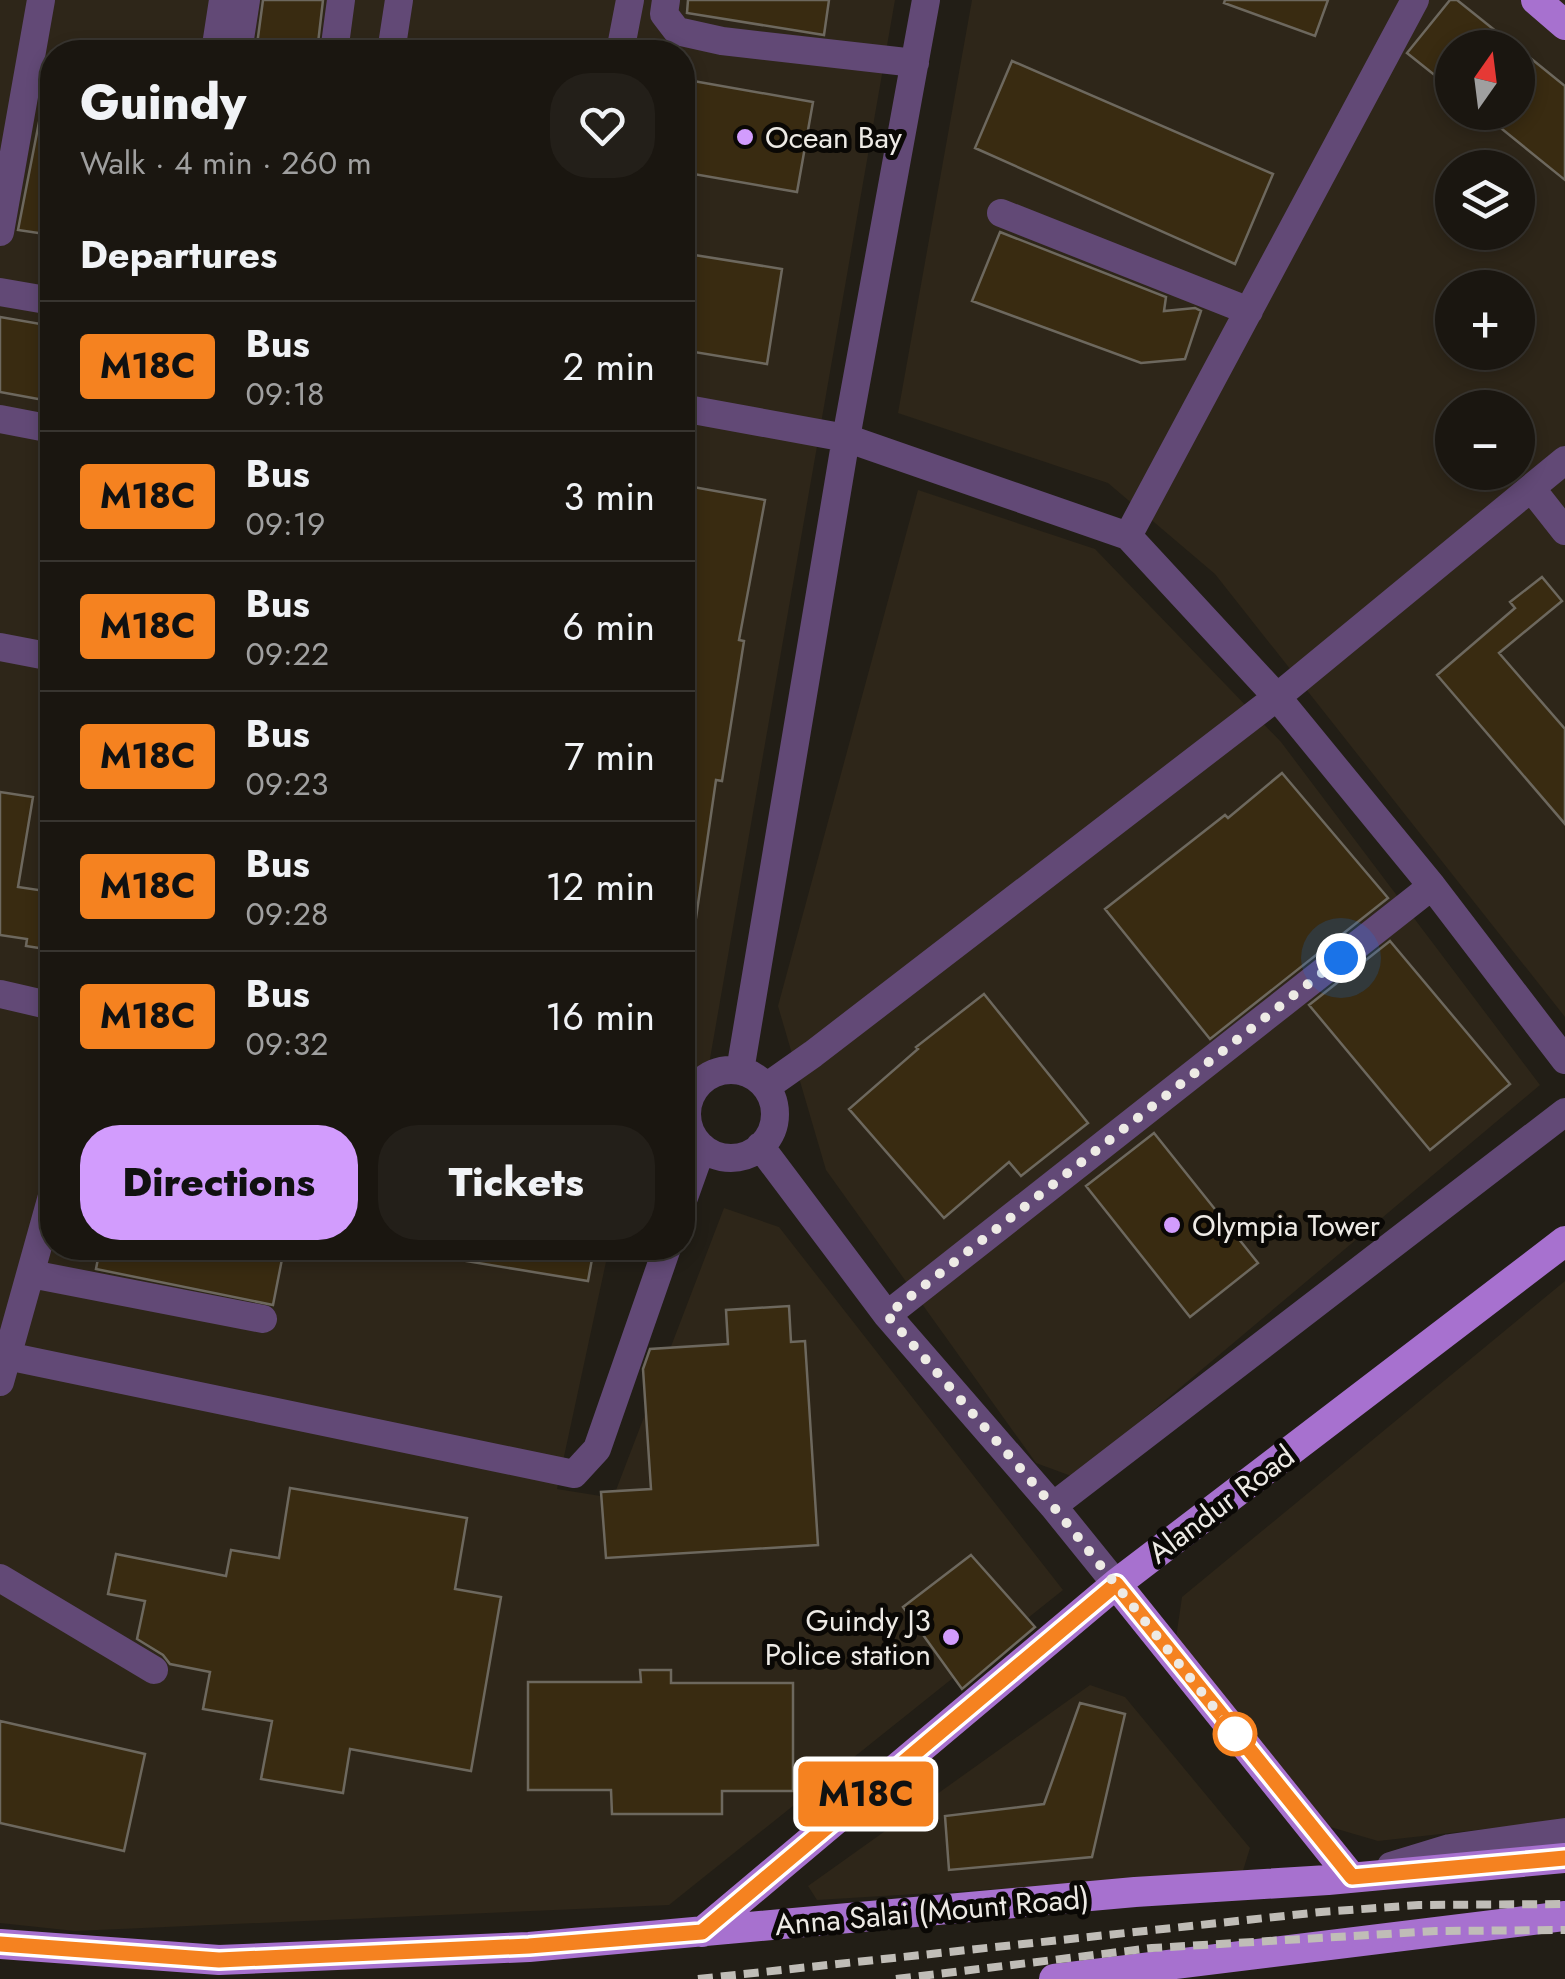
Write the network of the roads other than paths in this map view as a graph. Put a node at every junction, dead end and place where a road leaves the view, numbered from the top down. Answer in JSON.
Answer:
{"nodes":[{"id":1,"x":40,"y":0,"type":"edge"},
{"id":2,"x":224,"y":0,"type":"edge"},
{"id":3,"x":246,"y":0,"type":"edge"},
{"id":4,"x":341,"y":0,"type":"edge"},
{"id":5,"x":399,"y":0,"type":"edge"},
{"id":6,"x":630,"y":0,"type":"edge"},
{"id":7,"x":666,"y":0,"type":"edge"},
{"id":8,"x":926,"y":0,"type":"edge"},
{"id":9,"x":1415,"y":0,"type":"edge"},
{"id":10,"x":1536,"y":0,"type":"edge"},
{"id":11,"x":1565,"y":25,"type":"edge"},
{"id":12,"x":217,"y":40,"type":"edge"},
{"id":13,"x":240,"y":40,"type":"edge"},
{"id":14,"x":336,"y":40,"type":"edge"},
{"id":15,"x":393,"y":40,"type":"edge"},
{"id":16,"x":622,"y":40,"type":"edge"},
{"id":17,"x":915,"y":63,"type":"junction"},
{"id":18,"x":1001,"y":213,"type":"dead end"},
{"id":19,"x":0,"y":232,"type":"edge"},
{"id":20,"x":0,"y":292,"type":"edge"},
{"id":21,"x":40,"y":299,"type":"edge"},
{"id":22,"x":1249,"y":311,"type":"junction"},
{"id":23,"x":695,"y":410,"type":"edge"},
{"id":24,"x":0,"y":419,"type":"edge"},
{"id":25,"x":40,"y":427,"type":"edge"},
{"id":26,"x":846,"y":438,"type":"junction"},
{"id":27,"x":1565,"y":460,"type":"edge"},
{"id":28,"x":1535,"y":485,"type":"edge"},
{"id":29,"x":1529,"y":490,"type":"edge"},
{"id":30,"x":1533,"y":490,"type":"edge"},
{"id":31,"x":1565,"y":531,"type":"edge"},
{"id":32,"x":1128,"y":536,"type":"junction"},
{"id":33,"x":0,"y":647,"type":"edge"},
{"id":34,"x":40,"y":655,"type":"edge"},
{"id":35,"x":1277,"y":696,"type":"junction"},
{"id":36,"x":1432,"y":886,"type":"junction"},
{"id":37,"x":0,"y":994,"type":"edge"},
{"id":38,"x":40,"y":1003,"type":"edge"},
{"id":39,"x":1565,"y":1060,"type":"edge"},
{"id":40,"x":740,"y":1071,"type":"junction"},
{"id":41,"x":766,"y":1087,"type":"junction"},
{"id":42,"x":695,"y":1089,"type":"edge"},
{"id":43,"x":1565,"y":1112,"type":"edge"},
{"id":44,"x":695,"y":1136,"type":"edge"},
{"id":45,"x":760,"y":1146,"type":"junction"},
{"id":46,"x":702,"y":1147,"type":"junction"},
{"id":47,"x":695,"y":1166,"type":"edge"},
{"id":48,"x":40,"y":1239,"type":"edge"},
{"id":49,"x":1565,"y":1241,"type":"edge"},
{"id":50,"x":663,"y":1260,"type":"edge"},
{"id":51,"x":30,"y":1274,"type":"junction"},
{"id":52,"x":887,"y":1315,"type":"junction"},
{"id":53,"x":263,"y":1319,"type":"dead end"},
{"id":54,"x":4,"y":1369,"type":"edge"},
{"id":55,"x":1053,"y":1506,"type":"junction"},
{"id":56,"x":0,"y":1578,"type":"edge"},
{"id":57,"x":1116,"y":1584,"type":"junction"},
{"id":58,"x":154,"y":1670,"type":"dead end"},
{"id":59,"x":1565,"y":1832,"type":"edge"},
{"id":60,"x":1565,"y":1858,"type":"edge"},
{"id":61,"x":1352,"y":1877,"type":"junction"},
{"id":62,"x":1565,"y":1916,"type":"edge"},
{"id":63,"x":702,"y":1932,"type":"junction"},
{"id":64,"x":0,"y":1944,"type":"edge"},
{"id":65,"x":1190,"y":1971,"type":"edge"},
{"id":66,"x":1054,"y":1979,"type":"edge"}],
"edges":[{"from":1,"to":19,"type":"street"},
{"from":2,"to":12,"type":"street"},
{"from":3,"to":13,"type":"street"},
{"from":4,"to":14,"type":"street"},
{"from":5,"to":15,"type":"street"},
{"from":6,"to":16,"type":"street"},
{"from":7,"to":17,"type":"street"},
{"from":8,"to":17,"type":"street"},
{"from":9,"to":22,"type":"street"},
{"from":10,"to":11,"type":"main road"},
{"from":17,"to":26,"type":"street"},
{"from":18,"to":22,"type":"street"},
{"from":20,"to":21,"type":"street"},
{"from":22,"to":32,"type":"street"},
{"from":23,"to":26,"type":"street"},
{"from":24,"to":25,"type":"street"},
{"from":26,"to":32,"type":"street"},
{"from":26,"to":40,"type":"street"},
{"from":27,"to":28,"type":"street"},
{"from":29,"to":35,"type":"street"},
{"from":30,"to":31,"type":"street"},
{"from":32,"to":35,"type":"street"},
{"from":33,"to":34,"type":"street"},
{"from":35,"to":36,"type":"street"},
{"from":35,"to":41,"type":"street"},
{"from":36,"to":39,"type":"street"},
{"from":36,"to":52,"type":"street"},
{"from":37,"to":38,"type":"street"},
{"from":40,"to":41,"type":"street"},
{"from":40,"to":42,"type":"street"},
{"from":41,"to":45,"type":"street"},
{"from":43,"to":55,"type":"street"},
{"from":44,"to":46,"type":"street"},
{"from":45,"to":46,"type":"street"},
{"from":45,"to":52,"type":"street"},
{"from":46,"to":47,"type":"street"},
{"from":48,"to":51,"type":"street"},
{"from":49,"to":57,"type":"main road","name":"Alandur Road"},
{"from":50,"to":54,"type":"street"},
{"from":51,"to":53,"type":"street"},
{"from":51,"to":54,"type":"street"},
{"from":52,"to":55,"type":"street"},
{"from":55,"to":57,"type":"street"},
{"from":56,"to":58,"type":"street"},
{"from":57,"to":61,"type":"main road"},
{"from":57,"to":63,"type":"main road","name":"Alandur Road"},
{"from":59,"to":61,"type":"street"},
{"from":60,"to":61,"type":"main road","name":"Anna Salai (Mount Road)"},
{"from":61,"to":63,"type":"main road","name":"Anna Salai (Mount Road)"},
{"from":62,"to":65,"type":"main road"},
{"from":63,"to":64,"type":"main road","name":"Anna Salai (Mount Road)"},
{"from":65,"to":66,"type":"main road"}]}
